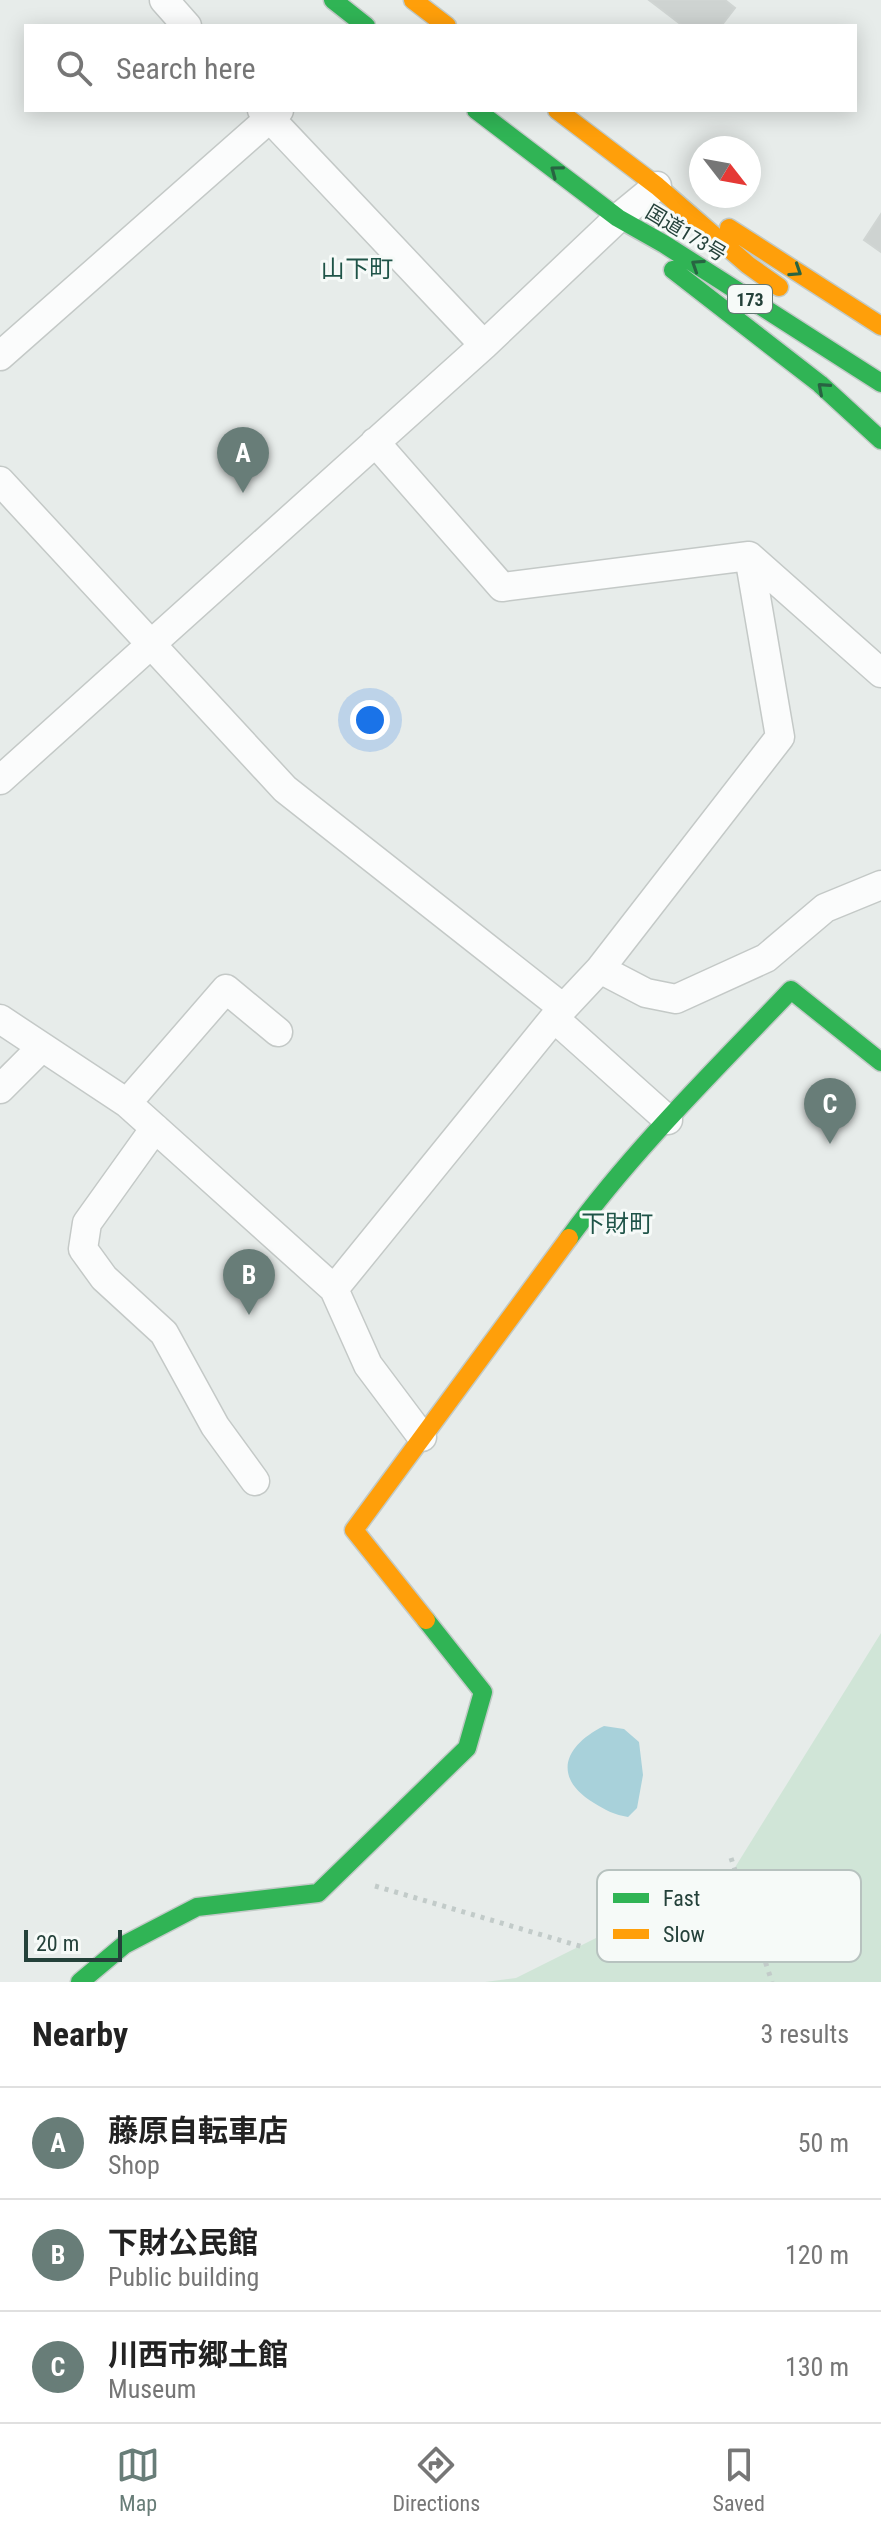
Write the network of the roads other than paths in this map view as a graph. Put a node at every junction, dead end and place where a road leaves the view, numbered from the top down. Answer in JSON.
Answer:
{"nodes":[{"id":1,"x":164,"y":0,"type":"edge"},
{"id":2,"x":333,"y":0,"type":"edge"},
{"id":3,"x":413,"y":0,"type":"edge"},
{"id":4,"x":185,"y":24,"type":"edge"},
{"id":5,"x":358,"y":24,"type":"edge"},
{"id":6,"x":444,"y":24,"type":"edge"},
{"id":7,"x":479,"y":112,"type":"edge"},
{"id":8,"x":560,"y":112,"type":"edge"},
{"id":9,"x":271,"y":113,"type":"edge"},
{"id":10,"x":657,"y":186,"type":"junction"},
{"id":11,"x":618,"y":218,"type":"junction"},
{"id":12,"x":796,"y":300,"type":"dead end"},
{"id":13,"x":881,"y":326,"type":"edge"},
{"id":14,"x":484,"y":345,"type":"junction"},
{"id":15,"x":0,"y":356,"type":"edge"},
{"id":16,"x":881,"y":383,"type":"edge"},
{"id":17,"x":881,"y":440,"type":"edge"},
{"id":18,"x":375,"y":442,"type":"junction"},
{"id":19,"x":0,"y":481,"type":"edge"},
{"id":20,"x":749,"y":556,"type":"junction"},
{"id":21,"x":151,"y":644,"type":"junction"},
{"id":22,"x":881,"y":673,"type":"edge"},
{"id":23,"x":0,"y":780,"type":"edge"},
{"id":24,"x":881,"y":885,"type":"edge"},
{"id":25,"x":600,"y":969,"type":"junction"},
{"id":26,"x":559,"y":1013,"type":"junction"},
{"id":27,"x":0,"y":1019,"type":"edge"},
{"id":28,"x":278,"y":1032,"type":"dead end"},
{"id":29,"x":42,"y":1047,"type":"junction"},
{"id":30,"x":881,"y":1062,"type":"edge"},
{"id":31,"x":0,"y":1089,"type":"edge"},
{"id":32,"x":127,"y":1103,"type":"junction"},
{"id":33,"x":668,"y":1120,"type":"junction"},
{"id":34,"x":155,"y":1128,"type":"junction"},
{"id":35,"x":334,"y":1289,"type":"junction"},
{"id":36,"x":422,"y":1437,"type":"junction"},
{"id":37,"x":255,"y":1481,"type":"dead end"},
{"id":38,"x":80,"y":1982,"type":"edge"}],
"edges":[{"from":1,"to":4,"type":"street"},
{"from":2,"to":5,"type":"main road"},
{"from":3,"to":6,"type":"main road"},
{"from":11,"to":7,"type":"main road","name":"国道173号","number":"173","one_way":true},
{"from":8,"to":10,"type":"main road","name":"国道173号","number":"173"},
{"from":9,"to":14,"type":"street"},
{"from":9,"to":15,"type":"street"},
{"from":10,"to":11,"type":"street"},
{"from":10,"to":12,"type":"main road","name":"国道173号","number":"173"},
{"from":10,"to":13,"type":"main road","one_way":true},
{"from":11,"to":14,"type":"street"},
{"from":16,"to":11,"type":"main road","name":"国道173号","number":"173","one_way":true},
{"from":17,"to":11,"type":"main road","one_way":true},
{"from":14,"to":18,"type":"street"},
{"from":18,"to":20,"type":"street"},
{"from":18,"to":21,"type":"street"},
{"from":19,"to":21,"type":"street"},
{"from":20,"to":22,"type":"street"},
{"from":20,"to":25,"type":"street"},
{"from":21,"to":23,"type":"street"},
{"from":21,"to":26,"type":"street"},
{"from":24,"to":25,"type":"street"},
{"from":25,"to":26,"type":"street"},
{"from":26,"to":33,"type":"street"},
{"from":26,"to":35,"type":"street"},
{"from":27,"to":29,"type":"street"},
{"from":28,"to":32,"type":"street"},
{"from":29,"to":31,"type":"street"},
{"from":29,"to":32,"type":"street"},
{"from":30,"to":33,"type":"main road"},
{"from":32,"to":34,"type":"street"},
{"from":33,"to":36,"type":"main road"},
{"from":34,"to":35,"type":"street"},
{"from":34,"to":37,"type":"street"},
{"from":35,"to":36,"type":"street"},
{"from":36,"to":38,"type":"main road"}]}
